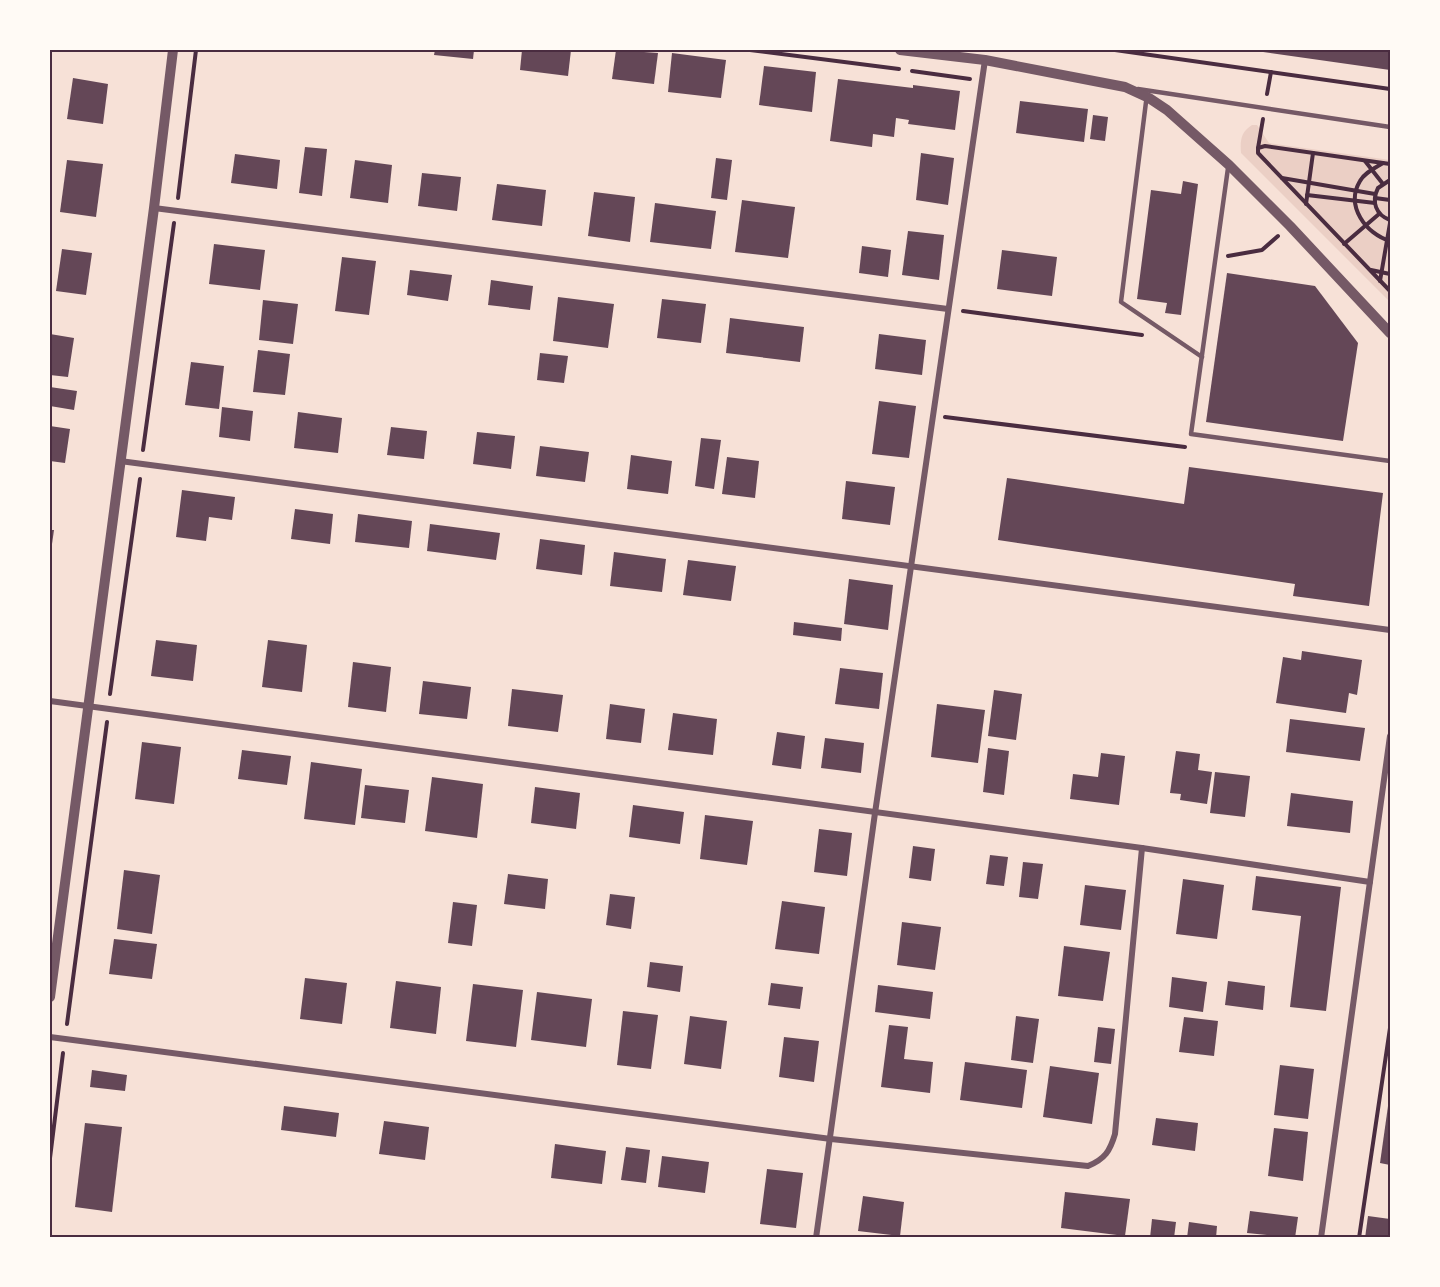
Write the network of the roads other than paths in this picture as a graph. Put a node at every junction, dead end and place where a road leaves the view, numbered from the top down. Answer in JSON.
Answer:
{"nodes":[{"id":1,"x":173,"y":50,"type":"edge"},
{"id":2,"x":900,"y":50,"type":"edge"},
{"id":3,"x":985,"y":60,"type":"junction"},
{"id":4,"x":1125,"y":87,"type":"junction"},
{"id":5,"x":1149,"y":98,"type":"junction"},
{"id":6,"x":1390,"y":127,"type":"edge"},
{"id":7,"x":1229,"y":165,"type":"junction"},
{"id":8,"x":154,"y":208,"type":"junction"},
{"id":9,"x":948,"y":309,"type":"junction"},
{"id":10,"x":1390,"y":333,"type":"edge"},
{"id":11,"x":1202,"y":357,"type":"junction"},
{"id":12,"x":120,"y":461,"type":"junction"},
{"id":13,"x":1390,"y":461,"type":"edge"},
{"id":14,"x":911,"y":566,"type":"junction"},
{"id":15,"x":1390,"y":630,"type":"edge"},
{"id":16,"x":50,"y":700,"type":"edge"},
{"id":17,"x":89,"y":705,"type":"junction"},
{"id":18,"x":1390,"y":736,"type":"edge"},
{"id":19,"x":875,"y":813,"type":"junction"},
{"id":20,"x":1142,"y":848,"type":"junction"},
{"id":21,"x":1370,"y":882,"type":"junction"},
{"id":22,"x":50,"y":997,"type":"edge"},
{"id":23,"x":50,"y":1037,"type":"edge"},
{"id":24,"x":831,"y":1139,"type":"junction"},
{"id":25,"x":816,"y":1238,"type":"edge"},
{"id":26,"x":1321,"y":1238,"type":"edge"}],
"edges":[{"from":1,"to":8,"type":"street"},
{"from":2,"to":3,"type":"street"},
{"from":3,"to":4,"type":"street"},
{"from":3,"to":9,"type":"street"},
{"from":4,"to":5,"type":"street"},
{"from":4,"to":6,"type":"lane"},
{"from":5,"to":7,"type":"street"},
{"from":5,"to":11,"type":"lane"},
{"from":7,"to":10,"type":"street"},
{"from":7,"to":11,"type":"lane"},
{"from":8,"to":9,"type":"street"},
{"from":8,"to":12,"type":"street"},
{"from":9,"to":14,"type":"street"},
{"from":11,"to":13,"type":"lane"},
{"from":12,"to":14,"type":"street"},
{"from":12,"to":17,"type":"street"},
{"from":14,"to":15,"type":"street"},
{"from":14,"to":19,"type":"street"},
{"from":16,"to":17,"type":"street"},
{"from":17,"to":19,"type":"street"},
{"from":17,"to":22,"type":"street"},
{"from":18,"to":21,"type":"street"},
{"from":19,"to":20,"type":"street"},
{"from":19,"to":24,"type":"street"},
{"from":20,"to":21,"type":"street"},
{"from":20,"to":24,"type":"street"},
{"from":21,"to":26,"type":"street"},
{"from":23,"to":24,"type":"street"},
{"from":24,"to":25,"type":"street"}]}
